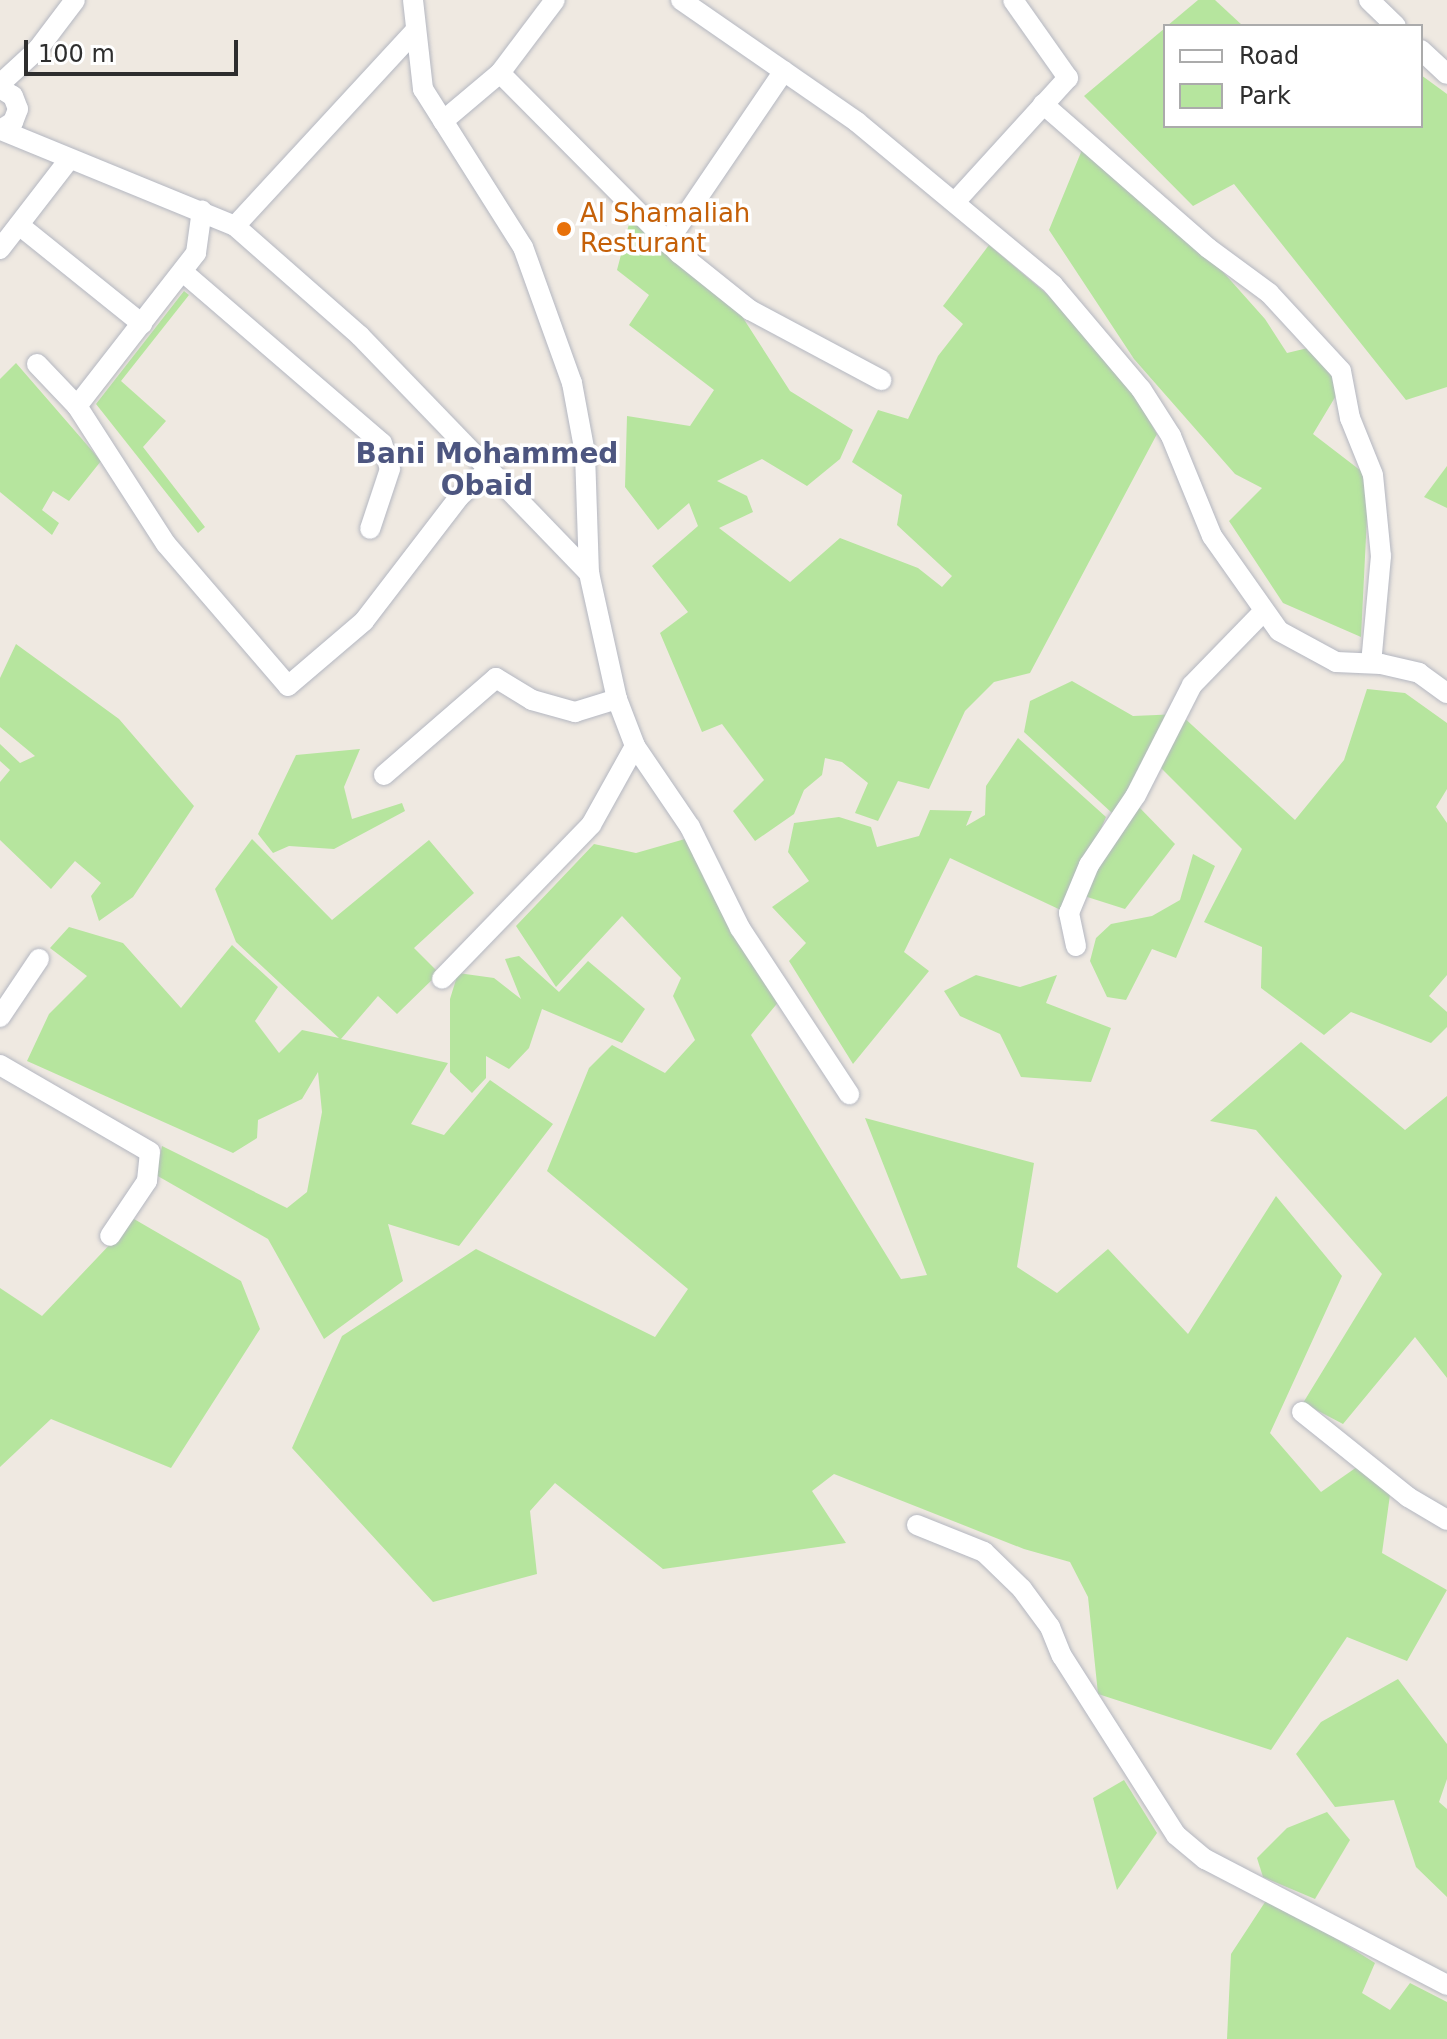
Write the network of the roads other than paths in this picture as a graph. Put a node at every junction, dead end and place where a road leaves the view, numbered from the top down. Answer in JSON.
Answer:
{"nodes":[{"id":1,"x":75,"y":0,"type":"edge"},
{"id":2,"x":413,"y":0,"type":"edge"},
{"id":3,"x":555,"y":0,"type":"edge"},
{"id":4,"x":681,"y":0,"type":"edge"},
{"id":5,"x":1013,"y":0,"type":"edge"},
{"id":6,"x":1369,"y":0,"type":"edge"},
{"id":7,"x":1394,"y":24,"type":"edge"},
{"id":8,"x":415,"y":31,"type":"junction"},
{"id":9,"x":38,"y":49,"type":"junction"},
{"id":10,"x":1423,"y":52,"type":"edge"},
{"id":11,"x":784,"y":71,"type":"junction"},
{"id":12,"x":500,"y":73,"type":"junction"},
{"id":13,"x":1447,"y":74,"type":"edge"},
{"id":14,"x":0,"y":86,"type":"edge"},
{"id":15,"x":1043,"y":104,"type":"junction"},
{"id":16,"x":17,"y":105,"type":"junction"},
{"id":17,"x":443,"y":121,"type":"junction"},
{"id":18,"x":1,"y":130,"type":"edge"},
{"id":19,"x":45,"y":145,"type":"junction"},
{"id":20,"x":68,"y":161,"type":"junction"},
{"id":21,"x":955,"y":202,"type":"junction"},
{"id":22,"x":202,"y":210,"type":"junction"},
{"id":23,"x":19,"y":225,"type":"junction"},
{"id":24,"x":235,"y":226,"type":"junction"},
{"id":25,"x":667,"y":243,"type":"junction"},
{"id":26,"x":0,"y":249,"type":"edge"},
{"id":27,"x":183,"y":272,"type":"junction"},
{"id":28,"x":142,"y":324,"type":"junction"},
{"id":29,"x":37,"y":364,"type":"dead end"},
{"id":30,"x":881,"y":380,"type":"dead end"},
{"id":31,"x":77,"y":406,"type":"junction"},
{"id":32,"x":487,"y":471,"type":"junction"},
{"id":33,"x":370,"y":529,"type":"dead end"},
{"id":34,"x":589,"y":573,"type":"junction"},
{"id":35,"x":1264,"y":611,"type":"junction"},
{"id":36,"x":1371,"y":663,"type":"junction"},
{"id":37,"x":1447,"y":693,"type":"edge"},
{"id":38,"x":617,"y":699,"type":"junction"},
{"id":39,"x":635,"y":746,"type":"junction"},
{"id":40,"x":384,"y":775,"type":"dead end"},
{"id":41,"x":1076,"y":946,"type":"dead end"},
{"id":42,"x":39,"y":959,"type":"dead end"},
{"id":43,"x":442,"y":979,"type":"dead end"},
{"id":44,"x":0,"y":1017,"type":"edge"},
{"id":45,"x":0,"y":1065,"type":"edge"},
{"id":46,"x":849,"y":1094,"type":"dead end"},
{"id":47,"x":110,"y":1236,"type":"dead end"},
{"id":48,"x":1302,"y":1412,"type":"dead end"},
{"id":49,"x":1447,"y":1520,"type":"edge"},
{"id":50,"x":917,"y":1525,"type":"dead end"},
{"id":51,"x":1447,"y":1985,"type":"edge"}],
"edges":[{"from":1,"to":9,"type":"street"},
{"from":2,"to":8,"type":"street"},
{"from":3,"to":12,"type":"street"},
{"from":4,"to":11,"type":"street"},
{"from":5,"to":15,"type":"street"},
{"from":6,"to":7,"type":"street"},
{"from":8,"to":17,"type":"street"},
{"from":8,"to":24,"type":"street"},
{"from":9,"to":14,"type":"street"},
{"from":9,"to":16,"type":"street"},
{"from":10,"to":13,"type":"street"},
{"from":11,"to":21,"type":"street"},
{"from":11,"to":25,"type":"street"},
{"from":12,"to":17,"type":"street"},
{"from":12,"to":25,"type":"street"},
{"from":14,"to":16,"type":"street"},
{"from":15,"to":21,"type":"street"},
{"from":15,"to":36,"type":"street"},
{"from":16,"to":18,"type":"street"},
{"from":16,"to":19,"type":"street"},
{"from":17,"to":34,"type":"street"},
{"from":18,"to":19,"type":"street"},
{"from":19,"to":20,"type":"street"},
{"from":20,"to":22,"type":"street"},
{"from":20,"to":23,"type":"street"},
{"from":21,"to":35,"type":"street"},
{"from":22,"to":24,"type":"street"},
{"from":22,"to":27,"type":"street"},
{"from":23,"to":26,"type":"street"},
{"from":23,"to":28,"type":"street"},
{"from":24,"to":32,"type":"street"},
{"from":25,"to":30,"type":"street"},
{"from":27,"to":28,"type":"street"},
{"from":27,"to":33,"type":"street"},
{"from":28,"to":31,"type":"street"},
{"from":29,"to":31,"type":"street"},
{"from":31,"to":32,"type":"street"},
{"from":32,"to":34,"type":"street"},
{"from":34,"to":38,"type":"street"},
{"from":35,"to":36,"type":"street"},
{"from":35,"to":41,"type":"street"},
{"from":36,"to":37,"type":"street"},
{"from":38,"to":39,"type":"street"},
{"from":38,"to":40,"type":"street"},
{"from":39,"to":43,"type":"street"},
{"from":39,"to":46,"type":"street"},
{"from":42,"to":44,"type":"street"},
{"from":45,"to":47,"type":"street"},
{"from":48,"to":49,"type":"street"},
{"from":50,"to":51,"type":"street"}]}
